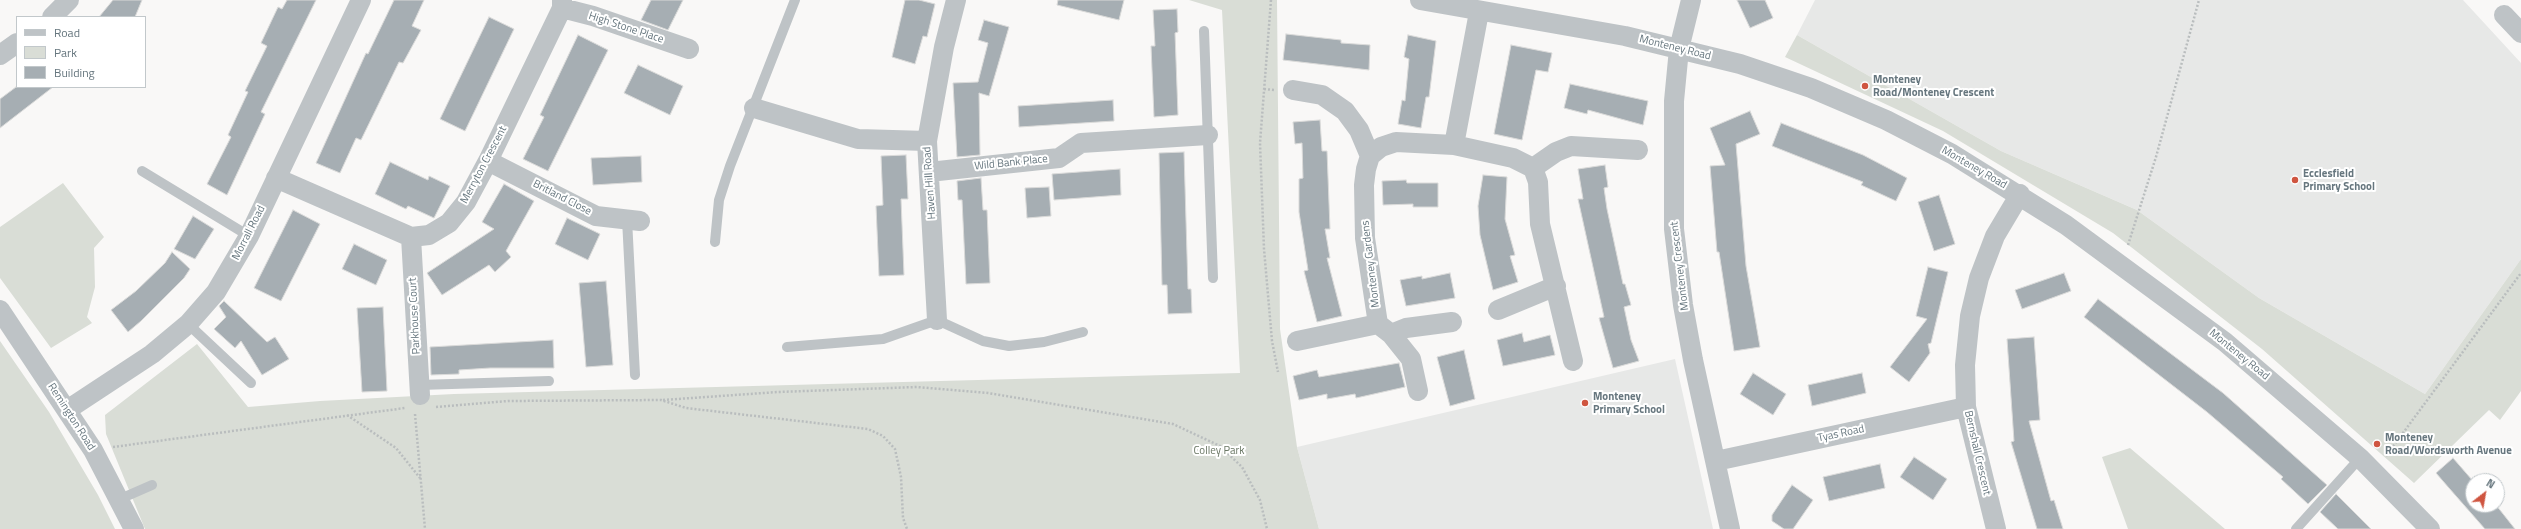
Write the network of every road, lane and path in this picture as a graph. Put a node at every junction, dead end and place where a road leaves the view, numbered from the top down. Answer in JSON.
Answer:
{"nodes":[{"id":1,"x":68,"y":0,"type":"edge"},
{"id":2,"x":362,"y":0,"type":"edge"},
{"id":3,"x":795,"y":0,"type":"edge"},
{"id":4,"x":956,"y":0,"type":"edge"},
{"id":5,"x":1271,"y":0,"type":"edge"},
{"id":6,"x":1420,"y":0,"type":"edge"},
{"id":7,"x":1691,"y":0,"type":"edge"},
{"id":8,"x":2199,"y":0,"type":"edge"},
{"id":9,"x":562,"y":4,"type":"edge"},
{"id":10,"x":1479,"y":12,"type":"junction"},
{"id":11,"x":2504,"y":15,"type":"dead end"},
{"id":12,"x":53,"y":16,"type":"edge"},
{"id":13,"x":1204,"y":32,"type":"dead end"},
{"id":14,"x":2521,"y":33,"type":"edge"},
{"id":15,"x":16,"y":44,"type":"edge"},
{"id":16,"x":689,"y":49,"type":"dead end"},
{"id":17,"x":1679,"y":49,"type":"junction"},
{"id":18,"x":0,"y":55,"type":"edge"},
{"id":19,"x":1293,"y":90,"type":"dead end"},
{"id":20,"x":754,"y":108,"type":"junction"},
{"id":21,"x":1208,"y":135,"type":"junction"},
{"id":22,"x":927,"y":141,"type":"junction"},
{"id":23,"x":1454,"y":145,"type":"junction"},
{"id":24,"x":1638,"y":150,"type":"dead end"},
{"id":25,"x":1370,"y":156,"type":"junction"},
{"id":26,"x":488,"y":161,"type":"junction"},
{"id":27,"x":1533,"y":168,"type":"junction"},
{"id":28,"x":142,"y":171,"type":"dead end"},
{"id":29,"x":929,"y":172,"type":"junction"},
{"id":30,"x":276,"y":178,"type":"junction"},
{"id":31,"x":2020,"y":194,"type":"junction"},
{"id":32,"x":634,"y":220,"type":"joint"},
{"id":33,"x":248,"y":236,"type":"junction"},
{"id":34,"x":411,"y":237,"type":"junction"},
{"id":35,"x":715,"y":242,"type":"dead end"},
{"id":36,"x":2118,"y":262,"type":"junction"},
{"id":37,"x":2521,"y":273,"type":"edge"},
{"id":38,"x":1213,"y":278,"type":"dead end"},
{"id":39,"x":1556,"y":286,"type":"junction"},
{"id":40,"x":0,"y":310,"type":"edge"},
{"id":41,"x":1498,"y":310,"type":"dead end"},
{"id":42,"x":937,"y":320,"type":"junction"},
{"id":43,"x":1452,"y":322,"type":"dead end"},
{"id":44,"x":188,"y":324,"type":"junction"},
{"id":45,"x":1385,"y":329,"type":"junction"},
{"id":46,"x":1083,"y":332,"type":"dead end"},
{"id":47,"x":1297,"y":341,"type":"dead end"},
{"id":48,"x":787,"y":346,"type":"dead end"},
{"id":49,"x":1573,"y":361,"type":"dead end"},
{"id":50,"x":1278,"y":372,"type":"dead end"},
{"id":51,"x":635,"y":375,"type":"dead end"},
{"id":52,"x":549,"y":381,"type":"dead end"},
{"id":53,"x":251,"y":383,"type":"dead end"},
{"id":54,"x":1418,"y":391,"type":"dead end"},
{"id":55,"x":421,"y":399,"type":"junction"},
{"id":56,"x":660,"y":400,"type":"junction"},
{"id":57,"x":1966,"y":407,"type":"junction"},
{"id":58,"x":67,"y":410,"type":"junction"},
{"id":59,"x":347,"y":415,"type":"junction"},
{"id":60,"x":93,"y":450,"type":"junction"},
{"id":61,"x":2360,"y":458,"type":"junction"},
{"id":62,"x":1716,"y":461,"type":"junction"},
{"id":63,"x":2375,"y":471,"type":"junction"},
{"id":64,"x":421,"y":478,"type":"junction"},
{"id":65,"x":152,"y":485,"type":"dead end"},
{"id":66,"x":120,"y":499,"type":"junction"},
{"id":67,"x":134,"y":529,"type":"edge"},
{"id":68,"x":425,"y":529,"type":"edge"},
{"id":69,"x":907,"y":529,"type":"edge"},
{"id":70,"x":1267,"y":529,"type":"edge"},
{"id":71,"x":1730,"y":529,"type":"edge"},
{"id":72,"x":1996,"y":529,"type":"edge"},
{"id":73,"x":2296,"y":529,"type":"edge"},
{"id":74,"x":2430,"y":529,"type":"edge"}],
"edges":[{"from":1,"to":12,"type":"street"},
{"from":2,"to":30,"type":"street","name":"Morrall Road"},
{"from":3,"to":20,"type":"lane"},
{"from":4,"to":22,"type":"street","name":"Haven Hill Road"},
{"from":5,"to":50,"type":"path"},
{"from":6,"to":10,"type":"street","name":"Monteney Road"},
{"from":7,"to":17,"type":"street","name":"Monteney Crescent"},
{"from":8,"to":36,"type":"path"},
{"from":9,"to":16,"type":"street","name":"High Stone Place"},
{"from":9,"to":26,"type":"street","name":"Merryton Crescent"},
{"from":10,"to":17,"type":"street","name":"Monteney Road"},
{"from":10,"to":23,"type":"street"},
{"from":11,"to":14,"type":"street"},
{"from":13,"to":21,"type":"lane"},
{"from":15,"to":18,"type":"street"},
{"from":17,"to":31,"type":"street","name":"Monteney Road"},
{"from":17,"to":62,"type":"street","name":"Monteney Crescent"},
{"from":19,"to":25,"type":"street"},
{"from":20,"to":22,"type":"street"},
{"from":20,"to":35,"type":"lane"},
{"from":21,"to":29,"type":"street","name":"Wild Bank Place"},
{"from":21,"to":38,"type":"lane"},
{"from":22,"to":29,"type":"street","name":"Haven Hill Road"},
{"from":23,"to":25,"type":"street"},
{"from":23,"to":27,"type":"street"},
{"from":24,"to":27,"type":"street"},
{"from":25,"to":45,"type":"street","name":"Monteney Gardens"},
{"from":26,"to":32,"type":"street","name":"Britland Close"},
{"from":26,"to":34,"type":"street","name":"Merryton Crescent"},
{"from":27,"to":39,"type":"street"},
{"from":28,"to":33,"type":"lane"},
{"from":29,"to":42,"type":"street","name":"Haven Hill Road"},
{"from":30,"to":33,"type":"street","name":"Morrall Road"},
{"from":30,"to":34,"type":"street"},
{"from":31,"to":36,"type":"street","name":"Monteney Road"},
{"from":31,"to":57,"type":"street","name":"Bernshall Crescent"},
{"from":32,"to":51,"type":"lane"},
{"from":33,"to":44,"type":"street","name":"Morrall Road"},
{"from":34,"to":55,"type":"street","name":"Parkhouse Court"},
{"from":36,"to":61,"type":"street","name":"Monteney Road"},
{"from":37,"to":63,"type":"path"},
{"from":39,"to":41,"type":"street"},
{"from":39,"to":49,"type":"street"},
{"from":40,"to":58,"type":"street","name":"Remington Road"},
{"from":42,"to":46,"type":"lane"},
{"from":42,"to":48,"type":"lane"},
{"from":43,"to":45,"type":"street","name":"Monteney Gardens"},
{"from":44,"to":53,"type":"lane"},
{"from":44,"to":58,"type":"street","name":"Morrall Road"},
{"from":45,"to":47,"type":"street","name":"Monteney Gardens"},
{"from":45,"to":54,"type":"street"},
{"from":52,"to":55,"type":"lane"},
{"from":55,"to":56,"type":"path"},
{"from":55,"to":59,"type":"path"},
{"from":55,"to":64,"type":"path"},
{"from":56,"to":69,"type":"path"},
{"from":56,"to":70,"type":"path"},
{"from":57,"to":62,"type":"street","name":"Tyas Road"},
{"from":57,"to":72,"type":"street","name":"Bernshall Crescent"},
{"from":58,"to":60,"type":"street","name":"Remington Road"},
{"from":59,"to":60,"type":"path"},
{"from":59,"to":64,"type":"path"},
{"from":60,"to":66,"type":"street","name":"Remington Road"},
{"from":61,"to":63,"type":"street","name":"Monteney Road"},
{"from":61,"to":73,"type":"lane"},
{"from":62,"to":71,"type":"street","name":"Monteney Crescent"},
{"from":63,"to":74,"type":"street","name":"Monteney Road"},
{"from":64,"to":68,"type":"path"},
{"from":65,"to":66,"type":"lane"},
{"from":66,"to":67,"type":"street","name":"Remington Road"}]}
